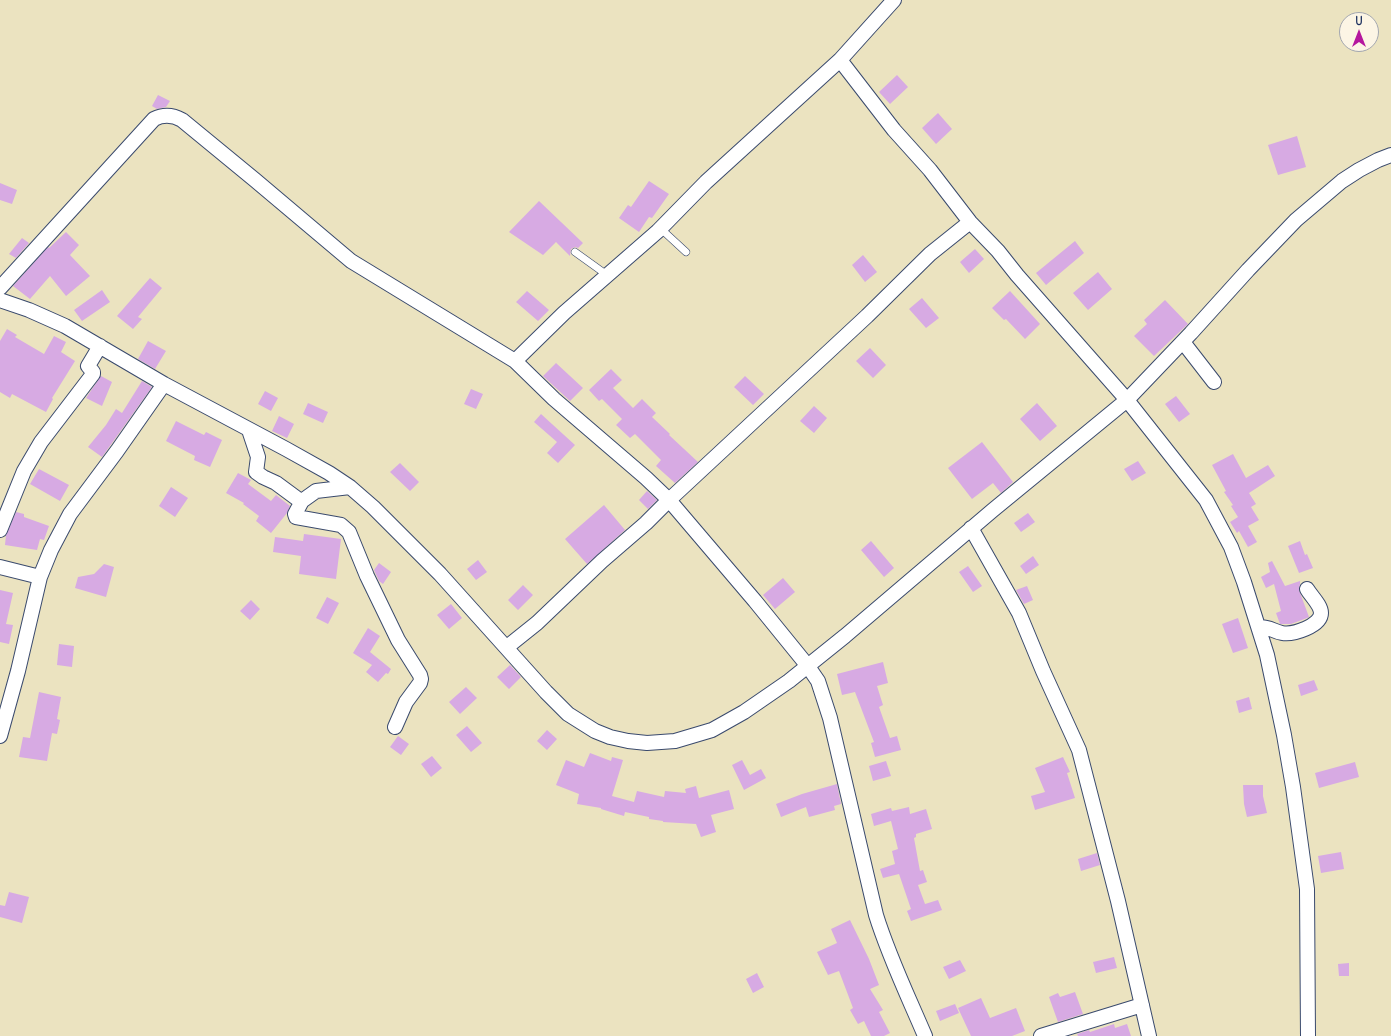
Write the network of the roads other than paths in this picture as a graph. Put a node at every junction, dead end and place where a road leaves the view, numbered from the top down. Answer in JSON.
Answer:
{"nodes":[{"id":1,"x":894,"y":0,"type":"edge"},
{"id":2,"x":840,"y":60,"type":"junction"},
{"id":3,"x":1391,"y":155,"type":"edge"},
{"id":4,"x":970,"y":222,"type":"junction"},
{"id":5,"x":660,"y":228,"type":"junction"},
{"id":6,"x":575,"y":252,"type":"dead end"},
{"id":7,"x":686,"y":252,"type":"dead end"},
{"id":8,"x":607,"y":275,"type":"junction"},
{"id":9,"x":0,"y":288,"type":"edge"},
{"id":10,"x":0,"y":300,"type":"edge"},
{"id":11,"x":1183,"y":342,"type":"junction"},
{"id":12,"x":100,"y":346,"type":"junction"},
{"id":13,"x":515,"y":361,"type":"junction"},
{"id":14,"x":1214,"y":382,"type":"dead end"},
{"id":15,"x":164,"y":384,"type":"junction"},
{"id":16,"x":1127,"y":400,"type":"junction"},
{"id":17,"x":249,"y":430,"type":"junction"},
{"id":18,"x":350,"y":487,"type":"junction"},
{"id":19,"x":669,"y":500,"type":"junction"},
{"id":20,"x":302,"y":501,"type":"junction"},
{"id":21,"x":971,"y":528,"type":"junction"},
{"id":22,"x":0,"y":530,"type":"edge"},
{"id":23,"x":0,"y":567,"type":"edge"},
{"id":24,"x":40,"y":577,"type":"junction"},
{"id":25,"x":1307,"y":589,"type":"dead end"},
{"id":26,"x":1259,"y":627,"type":"junction"},
{"id":27,"x":507,"y":647,"type":"junction"},
{"id":28,"x":807,"y":665,"type":"junction"},
{"id":29,"x":395,"y":727,"type":"dead end"},
{"id":30,"x":0,"y":736,"type":"edge"},
{"id":31,"x":1142,"y":1006,"type":"junction"},
{"id":32,"x":925,"y":1036,"type":"edge"},
{"id":33,"x":1041,"y":1036,"type":"edge"},
{"id":34,"x":1149,"y":1036,"type":"edge"},
{"id":35,"x":1308,"y":1036,"type":"edge"}],
"edges":[{"from":1,"to":2,"type":"street"},
{"from":2,"to":4,"type":"street"},
{"from":2,"to":5,"type":"street"},
{"from":3,"to":11,"type":"street"},
{"from":4,"to":16,"type":"street"},
{"from":4,"to":19,"type":"street"},
{"from":5,"to":7,"type":"lane"},
{"from":5,"to":8,"type":"street"},
{"from":6,"to":8,"type":"lane"},
{"from":8,"to":13,"type":"street"},
{"from":9,"to":13,"type":"street"},
{"from":10,"to":12,"type":"street"},
{"from":11,"to":14,"type":"street"},
{"from":11,"to":16,"type":"street"},
{"from":12,"to":15,"type":"street"},
{"from":12,"to":22,"type":"street"},
{"from":13,"to":19,"type":"street"},
{"from":15,"to":17,"type":"street"},
{"from":15,"to":24,"type":"street"},
{"from":16,"to":21,"type":"street"},
{"from":16,"to":26,"type":"street"},
{"from":17,"to":18,"type":"street"},
{"from":17,"to":20,"type":"street"},
{"from":18,"to":20,"type":"street"},
{"from":18,"to":27,"type":"street"},
{"from":19,"to":27,"type":"street"},
{"from":19,"to":28,"type":"street"},
{"from":20,"to":29,"type":"street"},
{"from":21,"to":28,"type":"street"},
{"from":21,"to":31,"type":"street"},
{"from":23,"to":24,"type":"street"},
{"from":24,"to":30,"type":"street"},
{"from":25,"to":26,"type":"street"},
{"from":26,"to":35,"type":"street"},
{"from":27,"to":28,"type":"street"},
{"from":28,"to":32,"type":"street"},
{"from":31,"to":33,"type":"street"},
{"from":31,"to":34,"type":"street"}]}
